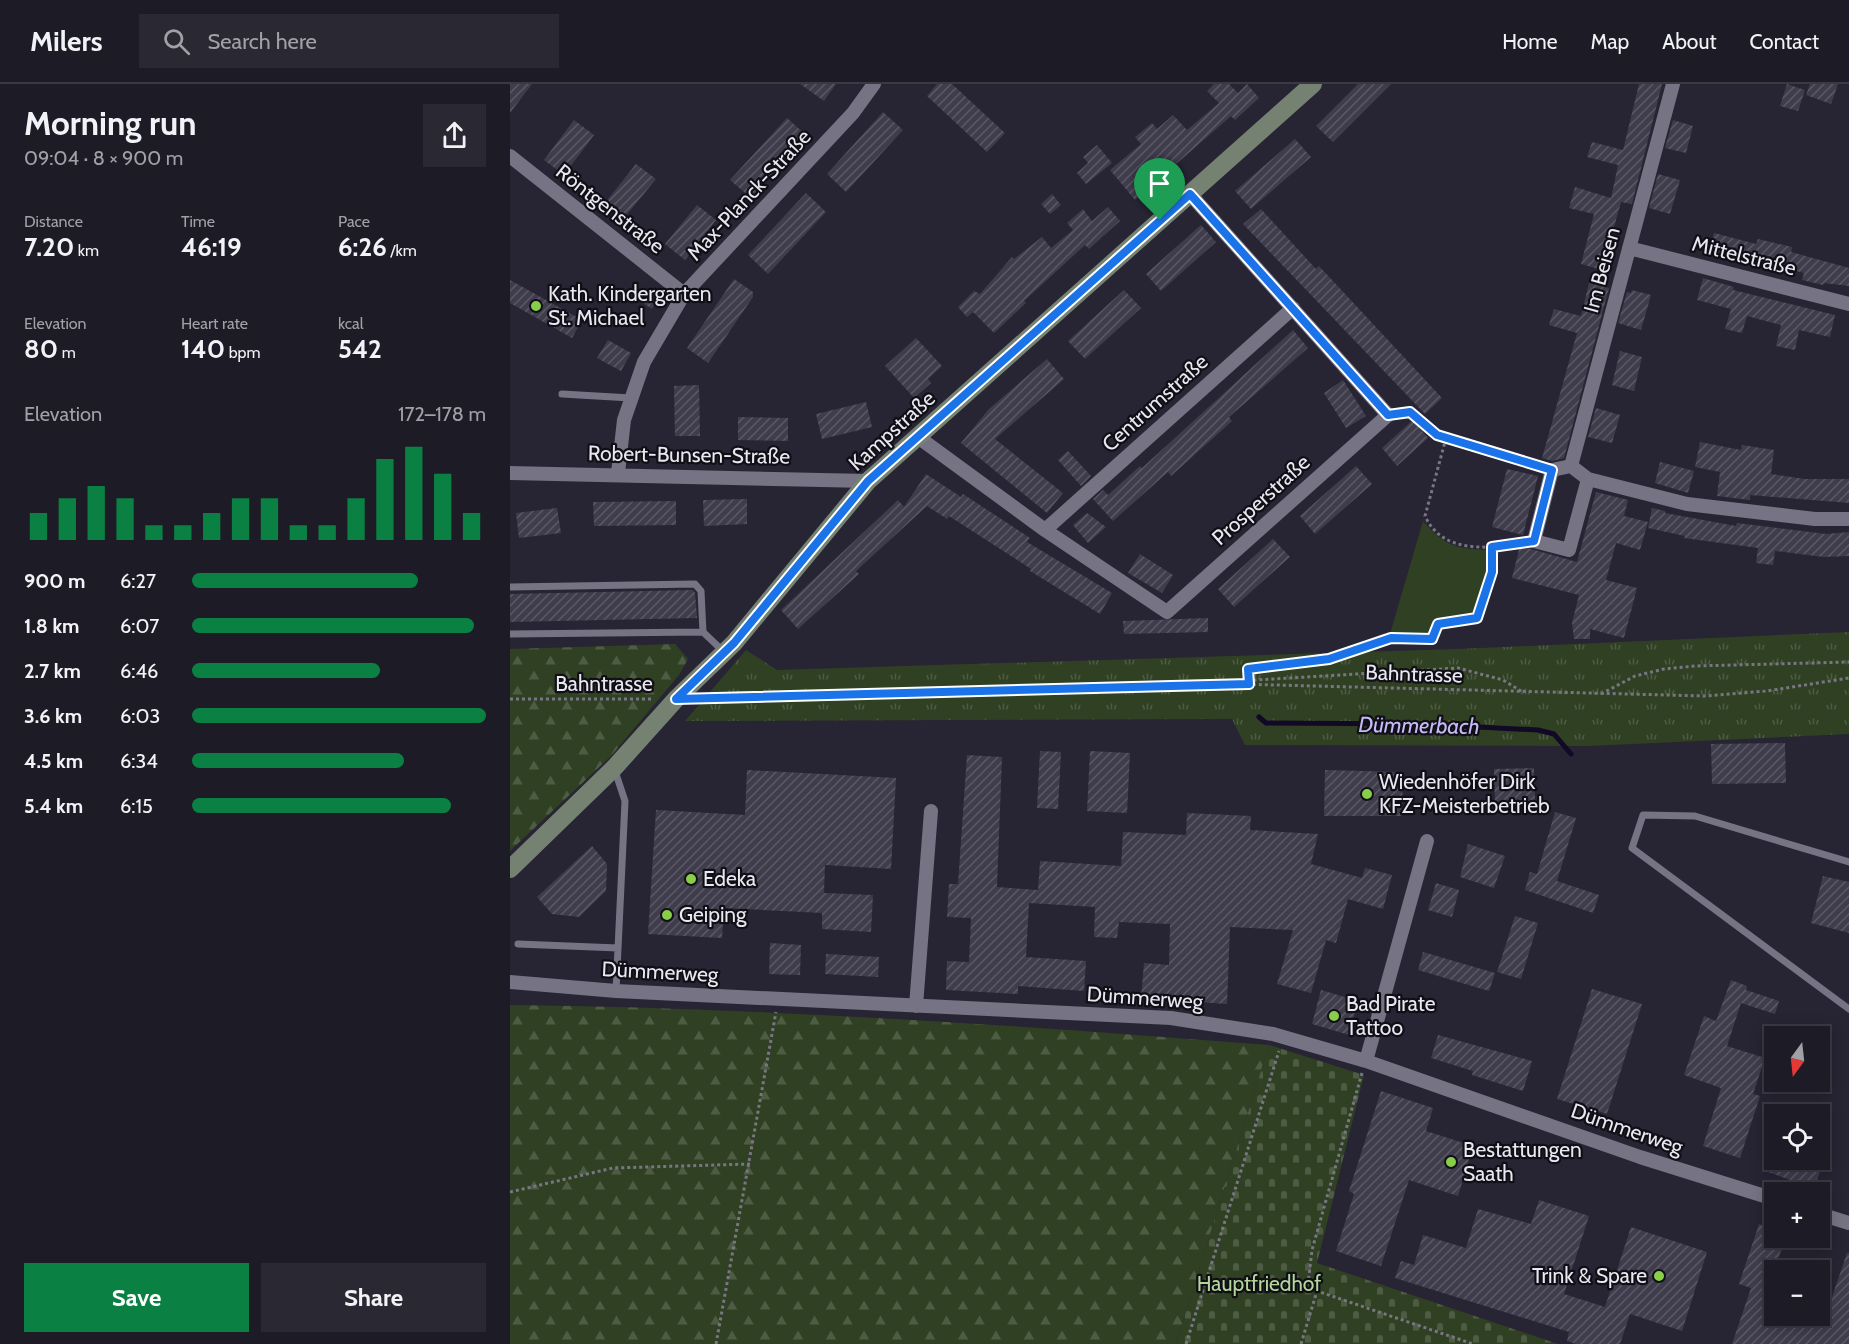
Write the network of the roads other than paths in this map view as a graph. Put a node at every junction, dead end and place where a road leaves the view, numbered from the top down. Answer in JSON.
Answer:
{"nodes":[{"id":1,"x":874,"y":84,"type":"edge"},
{"id":2,"x":1312,"y":84,"type":"edge"},
{"id":3,"x":1673,"y":84,"type":"edge"},
{"id":4,"x":510,"y":156,"type":"edge"},
{"id":5,"x":1190,"y":194,"type":"junction"},
{"id":6,"x":1629,"y":248,"type":"junction"},
{"id":7,"x":684,"y":294,"type":"junction"},
{"id":8,"x":1849,"y":304,"type":"edge"},
{"id":9,"x":1293,"y":308,"type":"junction"},
{"id":10,"x":562,"y":394,"type":"dead end"},
{"id":11,"x":631,"y":398,"type":"junction"},
{"id":12,"x":918,"y":437,"type":"junction"},
{"id":13,"x":1571,"y":466,"type":"junction"},
{"id":14,"x":510,"y":473,"type":"edge"},
{"id":15,"x":618,"y":473,"type":"junction"},
{"id":16,"x":1588,"y":479,"type":"junction"},
{"id":17,"x":868,"y":481,"type":"junction"},
{"id":18,"x":1849,"y":519,"type":"edge"},
{"id":19,"x":1045,"y":530,"type":"junction"},
{"id":20,"x":510,"y":587,"type":"edge"},
{"id":21,"x":703,"y":632,"type":"junction"},
{"id":22,"x":510,"y":634,"type":"edge"},
{"id":23,"x":724,"y":652,"type":"junction"},
{"id":24,"x":614,"y":768,"type":"junction"},
{"id":25,"x":931,"y":811,"type":"dead end"},
{"id":26,"x":1427,"y":840,"type":"dead end"},
{"id":27,"x":1849,"y":862,"type":"edge"},
{"id":28,"x":510,"y":869,"type":"edge"},
{"id":29,"x":518,"y":944,"type":"dead end"},
{"id":30,"x":618,"y":948,"type":"junction"},
{"id":31,"x":510,"y":982,"type":"edge"},
{"id":32,"x":616,"y":991,"type":"junction"},
{"id":33,"x":916,"y":1006,"type":"junction"},
{"id":34,"x":1849,"y":1009,"type":"edge"},
{"id":35,"x":1365,"y":1061,"type":"junction"},
{"id":36,"x":1764,"y":1196,"type":"edge"},
{"id":37,"x":1830,"y":1216,"type":"edge"},
{"id":38,"x":1848,"y":1220,"type":"edge"}],
"edges":[{"from":1,"to":7,"type":"street","name":"Max-Planck-Straße"},
{"from":2,"to":5,"type":"street","name":"Kampstraße"},
{"from":3,"to":6,"type":"street","name":"Im Beisen"},
{"from":4,"to":7,"type":"street","name":"Röntgenstraße"},
{"from":5,"to":9,"type":"street"},
{"from":5,"to":12,"type":"street","name":"Kampstraße"},
{"from":6,"to":8,"type":"street","name":"Mittelstraße"},
{"from":6,"to":13,"type":"street","name":"Im Beisen"},
{"from":7,"to":11,"type":"street","name":"Max-Planck-Straße"},
{"from":9,"to":19,"type":"street","name":"Centrumstraße"},
{"from":9,"to":19,"type":"street","name":"Prosperstraße"},
{"from":10,"to":11,"type":"lane"},
{"from":11,"to":15,"type":"street","name":"Max-Planck-Straße"},
{"from":12,"to":17,"type":"street","name":"Kampstraße"},
{"from":12,"to":19,"type":"street","name":"Prosperstraße"},
{"from":13,"to":16,"type":"street"},
{"from":13,"to":16,"type":"street"},
{"from":14,"to":15,"type":"street","name":"Robert-Bunsen-Straße"},
{"from":15,"to":17,"type":"street","name":"Robert-Bunsen-Straße"},
{"from":16,"to":18,"type":"street"},
{"from":17,"to":23,"type":"street","name":"Kampstraße"},
{"from":20,"to":21,"type":"lane"},
{"from":21,"to":22,"type":"lane"},
{"from":21,"to":23,"type":"lane"},
{"from":23,"to":24,"type":"street","name":"Kampstraße"},
{"from":24,"to":28,"type":"street","name":"Kampstraße"},
{"from":24,"to":30,"type":"lane"},
{"from":25,"to":33,"type":"street"},
{"from":26,"to":35,"type":"street"},
{"from":27,"to":34,"type":"lane"},
{"from":29,"to":30,"type":"lane"},
{"from":30,"to":32,"type":"lane"},
{"from":31,"to":32,"type":"street","name":"Dümmerweg"},
{"from":32,"to":33,"type":"street","name":"Dümmerweg"},
{"from":33,"to":35,"type":"street","name":"Dümmerweg"},
{"from":35,"to":36,"type":"street","name":"Dümmerweg"},
{"from":37,"to":38,"type":"street"}]}
